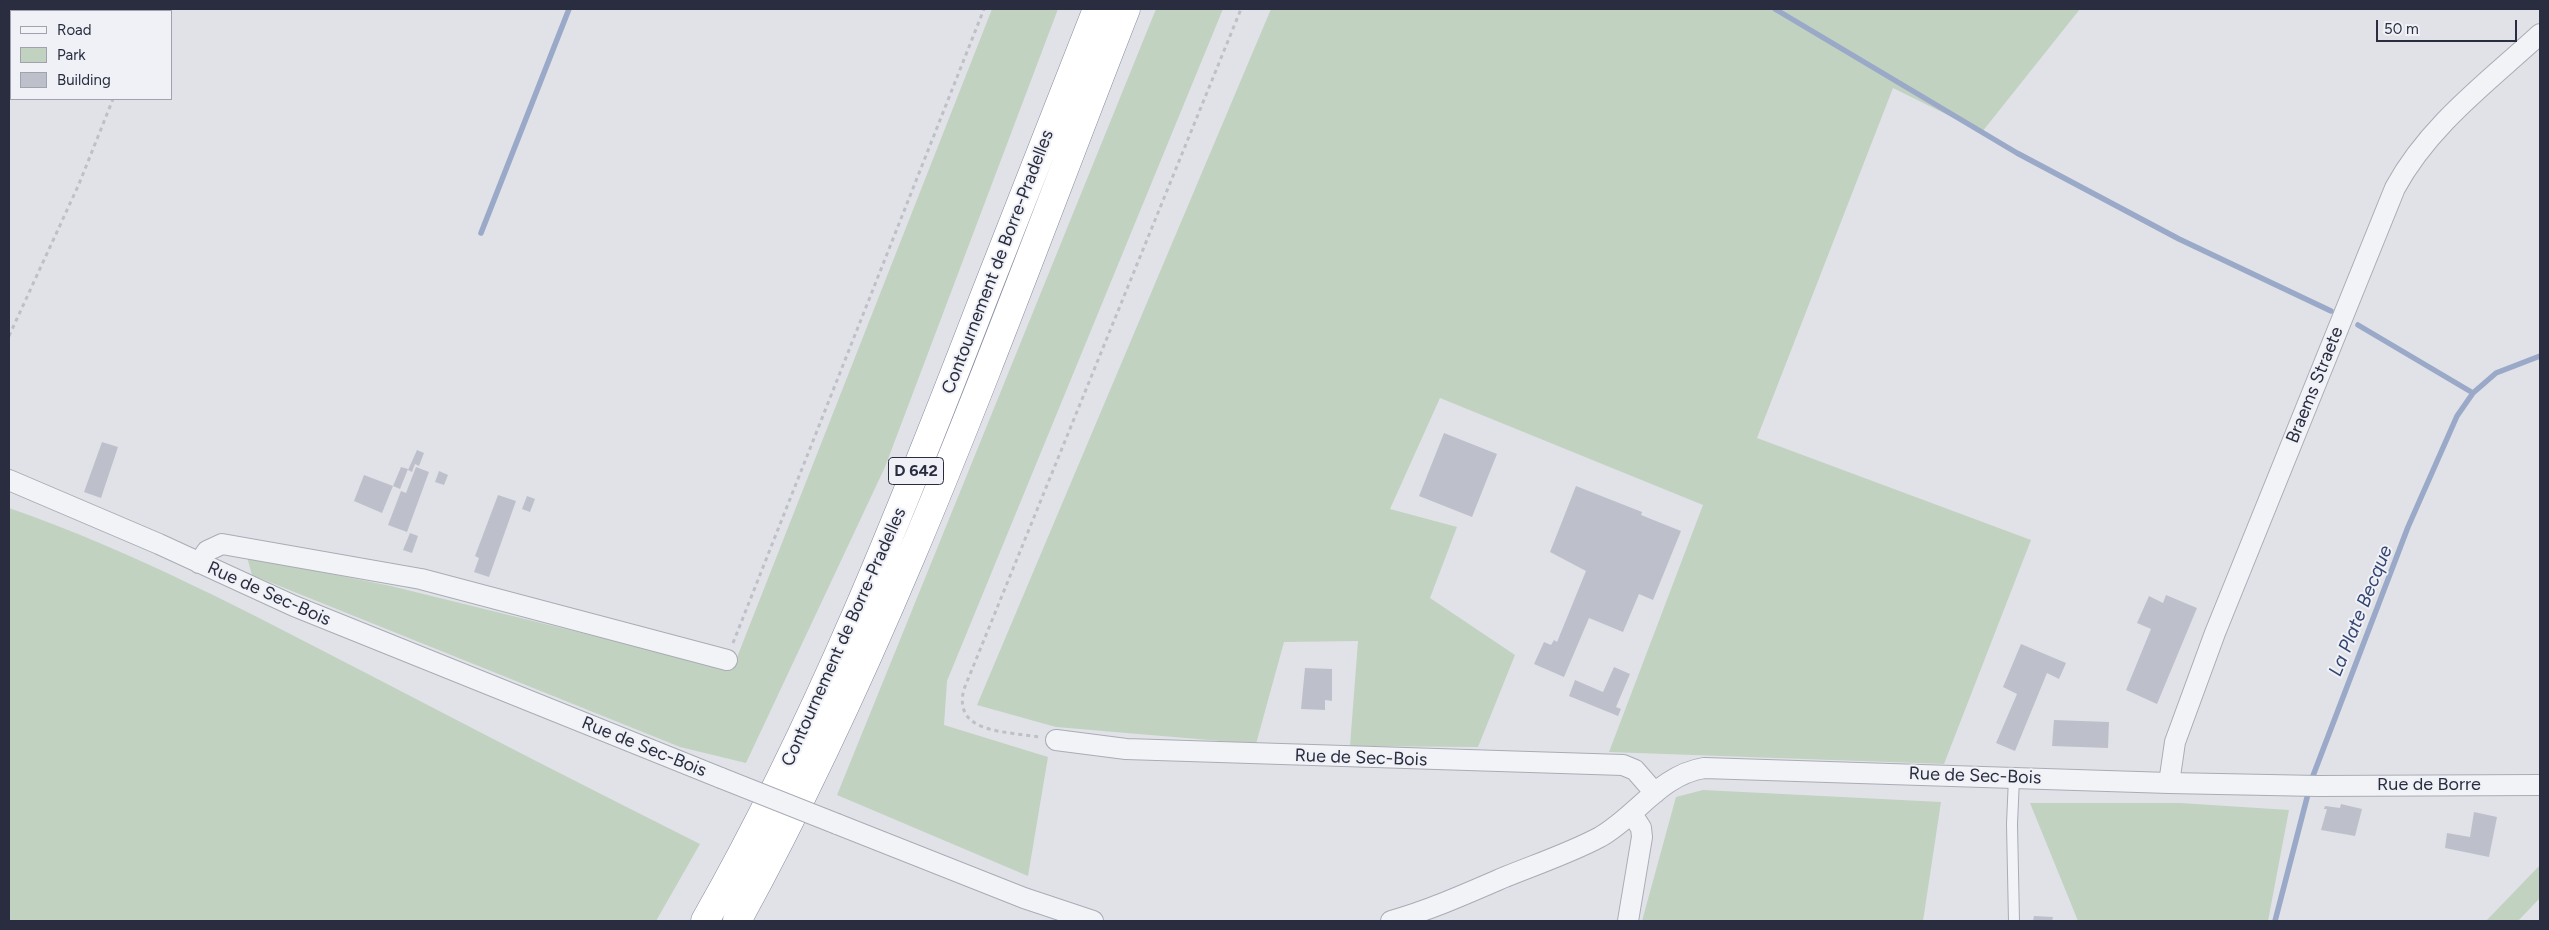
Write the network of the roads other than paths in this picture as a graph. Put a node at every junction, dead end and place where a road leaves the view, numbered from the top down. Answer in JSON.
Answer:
{"nodes":[{"id":1,"x":1097,"y":9,"type":"edge"},
{"id":2,"x":1126,"y":9,"type":"edge"},
{"id":3,"x":2540,"y":34,"type":"edge"},
{"id":4,"x":9,"y":480,"type":"edge"},
{"id":5,"x":199,"y":563,"type":"junction"},
{"id":6,"x":727,"y":660,"type":"road end"},
{"id":7,"x":1056,"y":740,"type":"road end"},
{"id":8,"x":2014,"y":778,"type":"junction"},
{"id":9,"x":2168,"y":783,"type":"junction"},
{"id":10,"x":2310,"y":785,"type":"joint"},
{"id":11,"x":2540,"y":785,"type":"edge"},
{"id":12,"x":1655,"y":793,"type":"junction"},
{"id":13,"x":1632,"y":814,"type":"junction"},
{"id":14,"x":706,"y":921,"type":"edge"},
{"id":15,"x":737,"y":921,"type":"edge"},
{"id":16,"x":1093,"y":921,"type":"edge"},
{"id":17,"x":1391,"y":921,"type":"edge"},
{"id":18,"x":1628,"y":921,"type":"edge"},
{"id":19,"x":2014,"y":921,"type":"edge"}],
"edges":[{"from":1,"to":14,"type":"highway","name":"Contournement de Borre-Pradelles","number":"D 642"},
{"from":2,"to":15,"type":"highway","number":"D 642"},
{"from":3,"to":9,"type":"street","name":"Braems Straete"},
{"from":4,"to":5,"type":"street","name":"Rue de Sec-Bois"},
{"from":5,"to":6,"type":"street","name":"Rue de Sec-Bois"},
{"from":5,"to":16,"type":"street","name":"Rue de Sec-Bois","bridge":true},
{"from":7,"to":12,"type":"street","name":"Rue de Sec-Bois"},
{"from":8,"to":9,"type":"street","name":"Rue de Sec-Bois"},
{"from":8,"to":12,"type":"street","name":"Rue de Sec-Bois"},
{"from":8,"to":19,"type":"lane"},
{"from":9,"to":10,"type":"street","name":"Rue de Sec-Bois"},
{"from":10,"to":11,"type":"street","name":"Rue de Borre"},
{"from":12,"to":13,"type":"street","name":"Rue de Sec-Bois"},
{"from":13,"to":17,"type":"street","name":"Rue de Sec-Bois"},
{"from":13,"to":18,"type":"street"}]}
